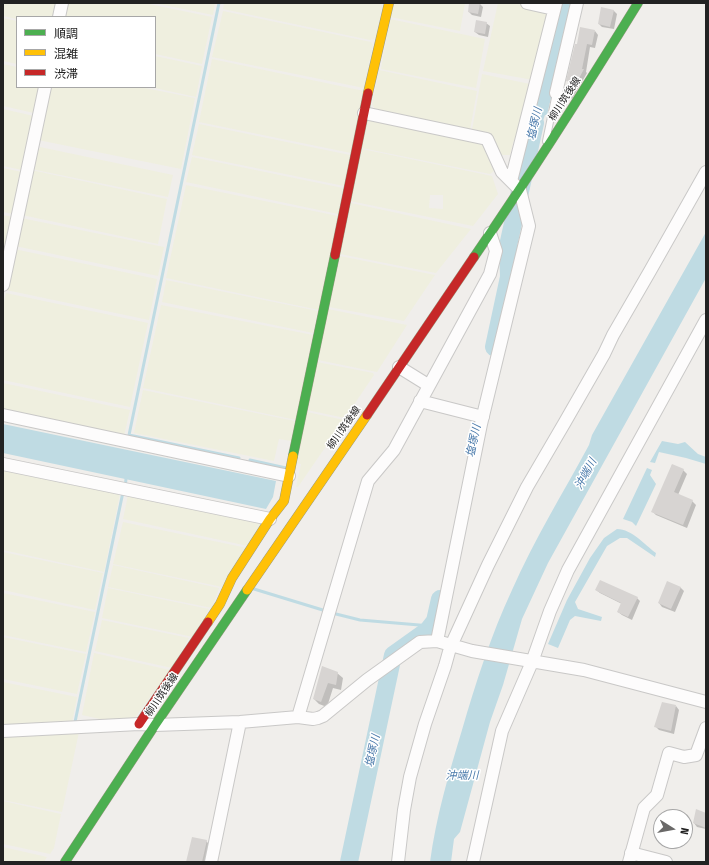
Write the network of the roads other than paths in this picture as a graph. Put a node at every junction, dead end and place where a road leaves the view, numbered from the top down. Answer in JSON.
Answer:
{"nodes":[{"id":1,"x":62,"y":3,"type":"edge"},
{"id":2,"x":389,"y":3,"type":"edge"},
{"id":3,"x":527,"y":3,"type":"edge"},
{"id":4,"x":577,"y":3,"type":"edge"},
{"id":5,"x":638,"y":3,"type":"edge"},
{"id":6,"x":555,"y":6,"type":"edge"},
{"id":7,"x":59,"y":16,"type":"edge"},
{"id":8,"x":45,"y":88,"type":"edge"},
{"id":9,"x":556,"y":93,"type":"joint"},
{"id":10,"x":364,"y":113,"type":"junction"},
{"id":11,"x":543,"y":154,"type":"junction"},
{"id":12,"x":706,"y":172,"type":"edge"},
{"id":13,"x":511,"y":181,"type":"junction"},
{"id":14,"x":520,"y":190,"type":"junction"},
{"id":15,"x":490,"y":233,"type":"junction"},
{"id":16,"x":3,"y":285,"type":"edge"},
{"id":17,"x":706,"y":320,"type":"edge"},
{"id":18,"x":400,"y":367,"type":"junction"},
{"id":19,"x":428,"y":385,"type":"junction"},
{"id":20,"x":420,"y":401,"type":"junction"},
{"id":21,"x":3,"y":415,"type":"edge"},
{"id":22,"x":483,"y":417,"type":"junction"},
{"id":23,"x":3,"y":464,"type":"edge"},
{"id":24,"x":289,"y":476,"type":"junction"},
{"id":25,"x":270,"y":519,"type":"junction"},
{"id":26,"x":437,"y":641,"type":"junction"},
{"id":27,"x":451,"y":645,"type":"junction"},
{"id":28,"x":526,"y":661,"type":"junction"},
{"id":29,"x":706,"y":702,"type":"edge"},
{"id":30,"x":298,"y":717,"type":"junction"},
{"id":31,"x":240,"y":722,"type":"junction"},
{"id":32,"x":139,"y":724,"type":"junction"},
{"id":33,"x":155,"y":725,"type":"junction"},
{"id":34,"x":706,"y":728,"type":"edge"},
{"id":35,"x":3,"y":731,"type":"edge"},
{"id":36,"x":630,"y":857,"type":"edge"},
{"id":37,"x":65,"y":862,"type":"edge"},
{"id":38,"x":211,"y":862,"type":"edge"},
{"id":39,"x":398,"y":862,"type":"edge"},
{"id":40,"x":473,"y":862,"type":"edge"},
{"id":41,"x":666,"y":862,"type":"edge"}],
"edges":[{"from":1,"to":7,"type":"street"},
{"from":2,"to":10,"type":"main road"},
{"from":3,"to":6,"type":"street"},
{"from":4,"to":9,"type":"street"},
{"from":5,"to":11,"type":"main road","name":"柳川筑後線"},
{"from":6,"to":13,"type":"street"},
{"from":8,"to":16,"type":"street"},
{"from":9,"to":11,"type":"lane"},
{"from":10,"to":13,"type":"street"},
{"from":10,"to":24,"type":"main road"},
{"from":11,"to":14,"type":"main road","name":"柳川筑後線"},
{"from":12,"to":27,"type":"street"},
{"from":13,"to":14,"type":"street"},
{"from":14,"to":15,"type":"main road","name":"柳川筑後線"},
{"from":14,"to":22,"type":"street"},
{"from":15,"to":18,"type":"main road","name":"柳川筑後線"},
{"from":15,"to":19,"type":"street"},
{"from":17,"to":28,"type":"street"},
{"from":18,"to":19,"type":"street"},
{"from":18,"to":33,"type":"main road","name":"柳川筑後線"},
{"from":19,"to":20,"type":"street"},
{"from":20,"to":22,"type":"street"},
{"from":20,"to":30,"type":"street"},
{"from":21,"to":24,"type":"street"},
{"from":22,"to":26,"type":"street"},
{"from":23,"to":25,"type":"street"},
{"from":24,"to":25,"type":"main road"},
{"from":25,"to":32,"type":"main road"},
{"from":26,"to":27,"type":"street"},
{"from":26,"to":30,"type":"street"},
{"from":27,"to":28,"type":"street"},
{"from":27,"to":39,"type":"street"},
{"from":28,"to":29,"type":"street"},
{"from":28,"to":40,"type":"street"},
{"from":30,"to":31,"type":"street"},
{"from":31,"to":33,"type":"street"},
{"from":31,"to":38,"type":"street"},
{"from":32,"to":33,"type":"street"},
{"from":32,"to":35,"type":"street"},
{"from":33,"to":37,"type":"main road","name":"柳川筑後線"},
{"from":34,"to":36,"type":"street"},
{"from":36,"to":41,"type":"street"}]}
